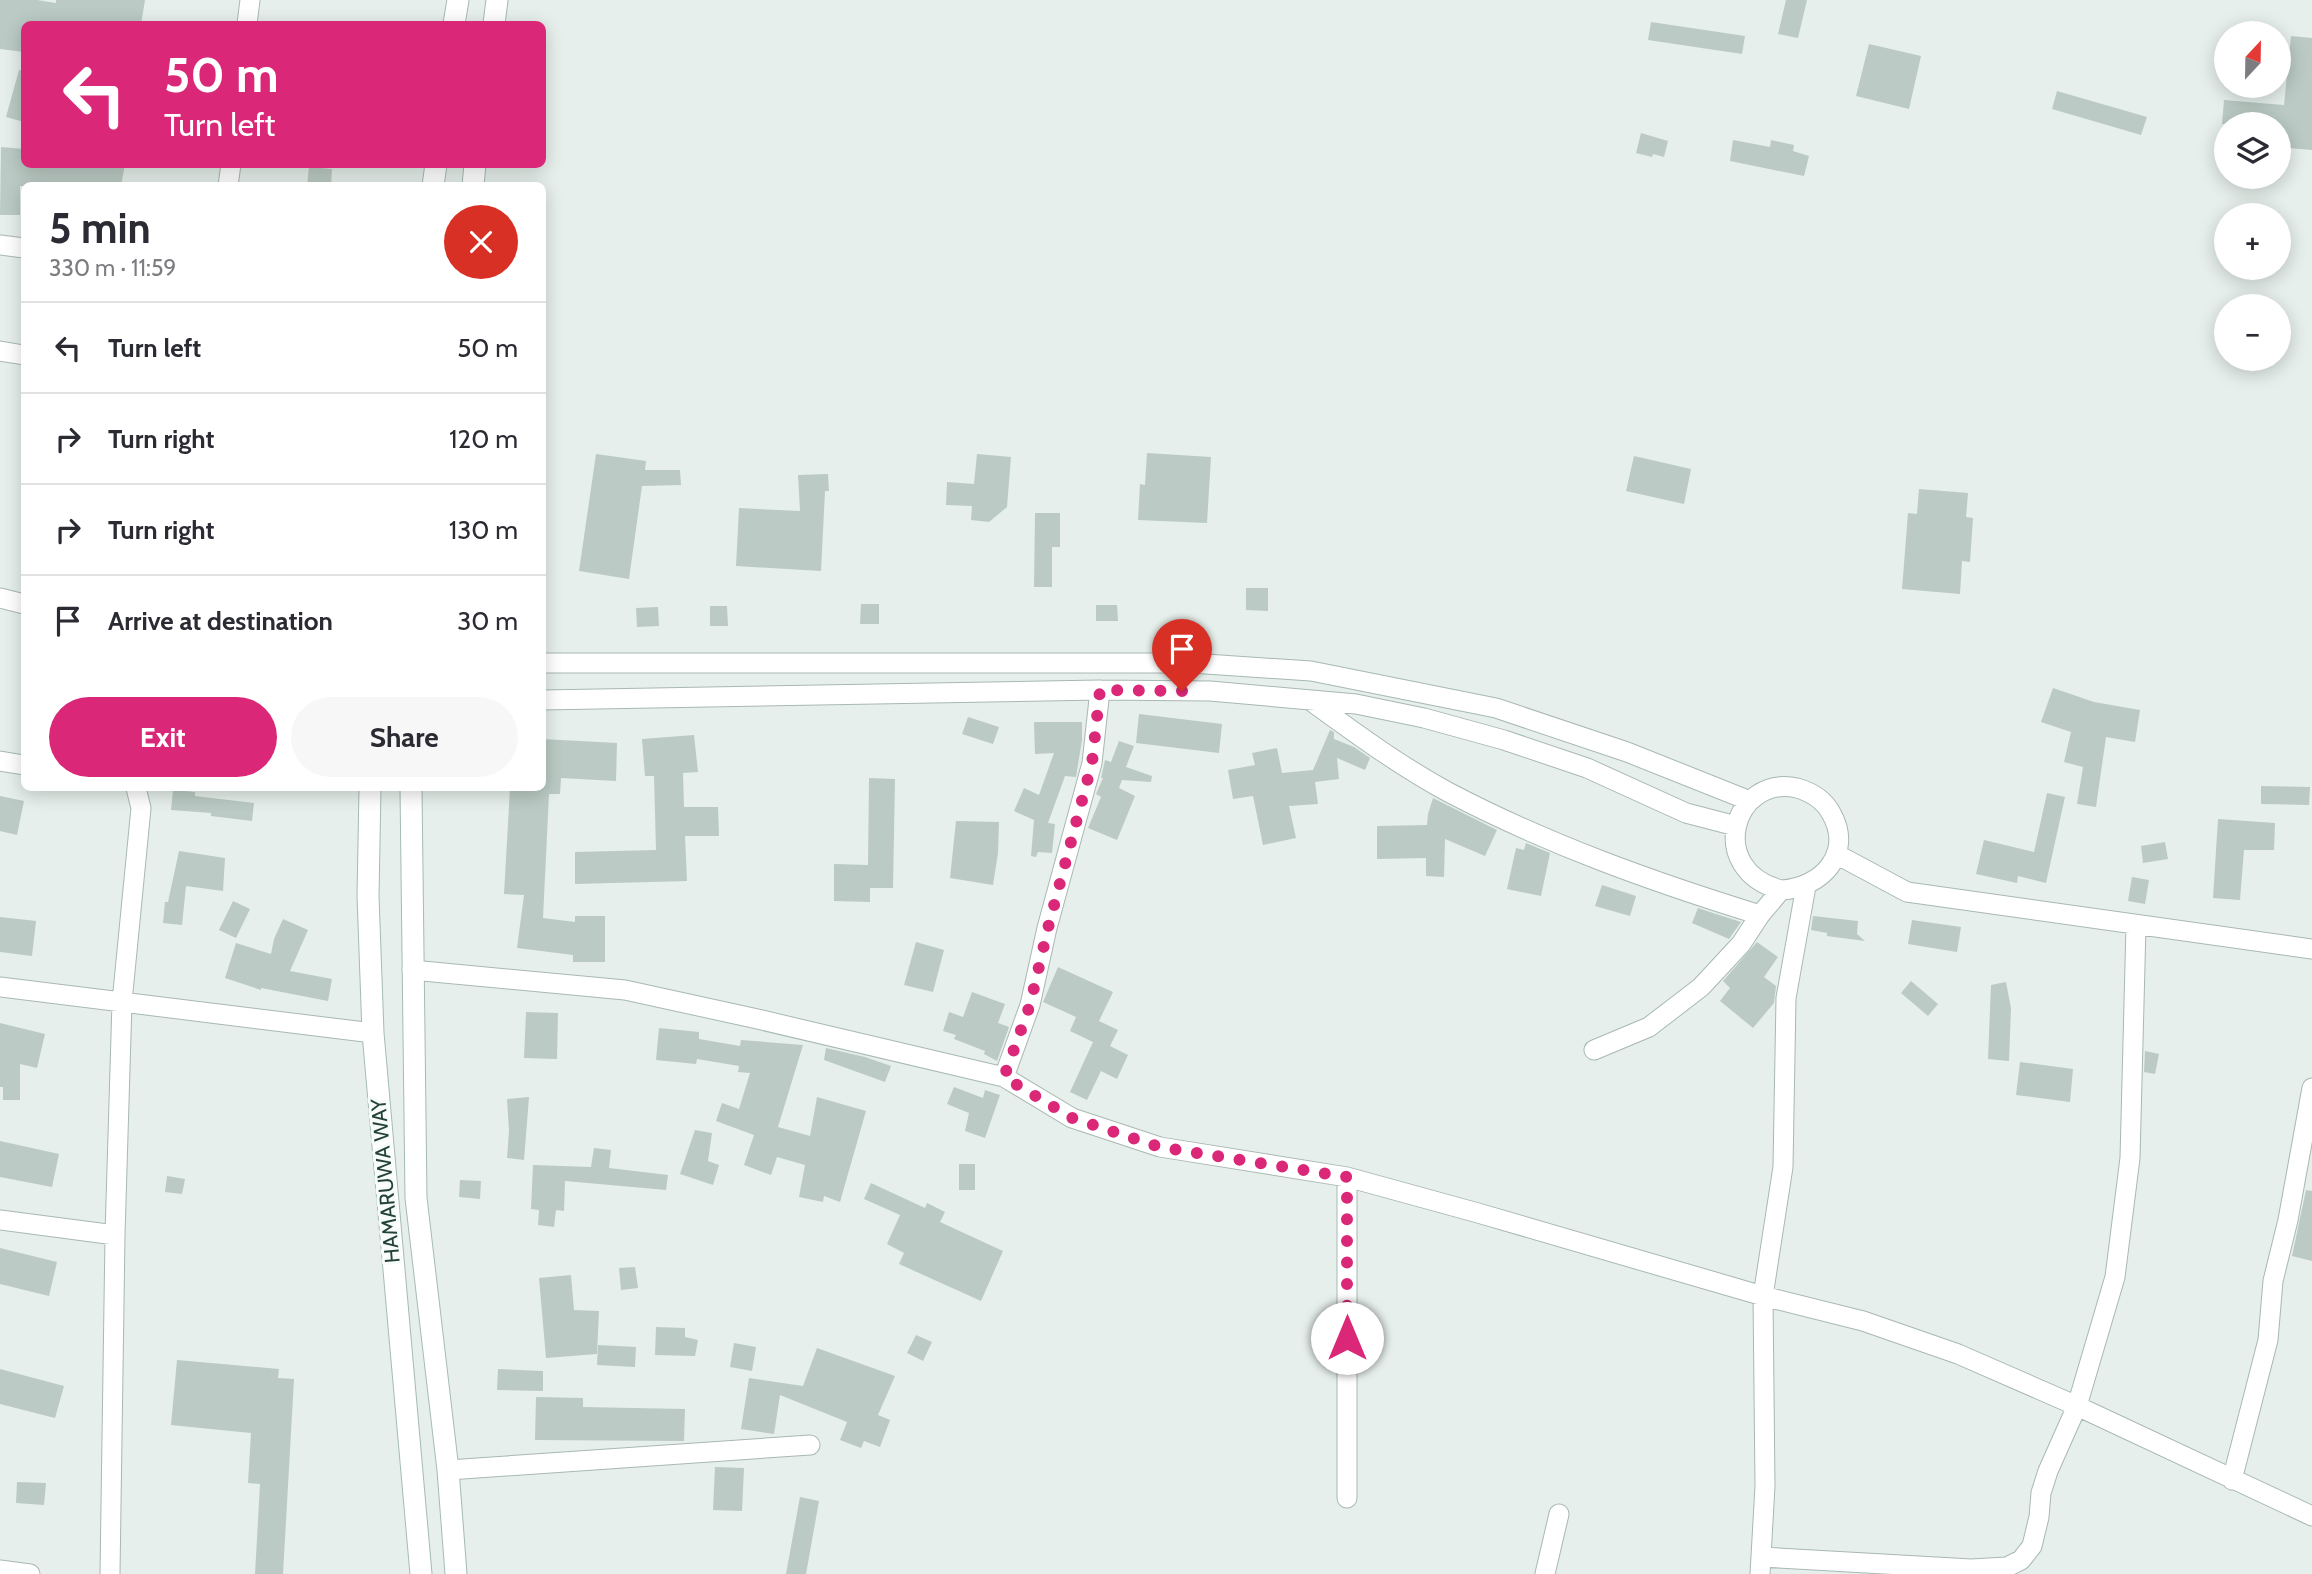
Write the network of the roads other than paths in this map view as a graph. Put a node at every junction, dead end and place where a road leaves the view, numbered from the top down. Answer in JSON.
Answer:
{"nodes":[{"id":1,"x":250,"y":0,"type":"edge"},
{"id":2,"x":458,"y":0,"type":"edge"},
{"id":3,"x":498,"y":0,"type":"edge"},
{"id":4,"x":247,"y":21,"type":"edge"},
{"id":5,"x":454,"y":21,"type":"edge"},
{"id":6,"x":494,"y":21,"type":"edge"},
{"id":7,"x":0,"y":245,"type":"edge"},
{"id":8,"x":21,"y":248,"type":"edge"},
{"id":9,"x":0,"y":351,"type":"edge"},
{"id":10,"x":21,"y":354,"type":"edge"},
{"id":11,"x":0,"y":598,"type":"edge"},
{"id":12,"x":21,"y":603,"type":"edge"},
{"id":13,"x":546,"y":663,"type":"edge"},
{"id":14,"x":1100,"y":690,"type":"junction"},
{"id":15,"x":546,"y":700,"type":"edge"},
{"id":16,"x":1310,"y":700,"type":"junction"},
{"id":17,"x":0,"y":761,"type":"edge"},
{"id":18,"x":21,"y":764,"type":"edge"},
{"id":19,"x":138,"y":791,"type":"edge"},
{"id":20,"x":370,"y":791,"type":"edge"},
{"id":21,"x":411,"y":791,"type":"edge"},
{"id":22,"x":1751,"y":801,"type":"junction"},
{"id":23,"x":1736,"y":826,"type":"junction"},
{"id":24,"x":1836,"y":854,"type":"junction"},
{"id":25,"x":1806,"y":887,"type":"junction"},
{"id":26,"x":1781,"y":890,"type":"junction"},
{"id":27,"x":1760,"y":915,"type":"junction"},
{"id":28,"x":2136,"y":926,"type":"junction"},
{"id":29,"x":2312,"y":949,"type":"edge"},
{"id":30,"x":412,"y":970,"type":"junction"},
{"id":31,"x":0,"y":987,"type":"edge"},
{"id":32,"x":122,"y":1002,"type":"junction"},
{"id":33,"x":373,"y":1033,"type":"junction"},
{"id":34,"x":1594,"y":1050,"type":"dead end"},
{"id":35,"x":1004,"y":1077,"type":"junction"},
{"id":36,"x":2312,"y":1088,"type":"edge"},
{"id":37,"x":1347,"y":1177,"type":"junction"},
{"id":38,"x":0,"y":1220,"type":"edge"},
{"id":39,"x":115,"y":1235,"type":"junction"},
{"id":40,"x":1763,"y":1296,"type":"junction"},
{"id":41,"x":2077,"y":1406,"type":"junction"},
{"id":42,"x":810,"y":1445,"type":"dead end"},
{"id":43,"x":447,"y":1470,"type":"junction"},
{"id":44,"x":2232,"y":1480,"type":"junction"},
{"id":45,"x":1347,"y":1498,"type":"dead end"},
{"id":46,"x":1559,"y":1514,"type":"dead end"},
{"id":47,"x":2312,"y":1516,"type":"edge"},
{"id":48,"x":1761,"y":1566,"type":"edge"},
{"id":49,"x":0,"y":1570,"type":"edge"},
{"id":50,"x":30,"y":1574,"type":"edge"},
{"id":51,"x":110,"y":1574,"type":"edge"},
{"id":52,"x":421,"y":1574,"type":"edge"},
{"id":53,"x":456,"y":1574,"type":"edge"},
{"id":54,"x":1545,"y":1574,"type":"edge"}],
"edges":[{"from":1,"to":4,"type":"street"},
{"from":2,"to":5,"type":"main road"},
{"from":3,"to":6,"type":"main road"},
{"from":7,"to":8,"type":"street"},
{"from":9,"to":10,"type":"street"},
{"from":11,"to":12,"type":"street"},
{"from":13,"to":22,"type":"street"},
{"from":14,"to":15,"type":"street"},
{"from":14,"to":16,"type":"street"},
{"from":14,"to":35,"type":"street"},
{"from":16,"to":23,"type":"street"},
{"from":16,"to":27,"type":"street"},
{"from":17,"to":18,"type":"street"},
{"from":19,"to":32,"type":"street"},
{"from":20,"to":33,"type":"main road","name":"HAMARUWA WAY"},
{"from":21,"to":30,"type":"main road"},
{"from":22,"to":23,"type":"street"},
{"from":22,"to":24,"type":"street"},
{"from":23,"to":26,"type":"street"},
{"from":24,"to":25,"type":"street"},
{"from":24,"to":28,"type":"street"},
{"from":25,"to":26,"type":"street"},
{"from":25,"to":40,"type":"street"},
{"from":26,"to":27,"type":"street"},
{"from":27,"to":34,"type":"street"},
{"from":28,"to":29,"type":"street"},
{"from":28,"to":41,"type":"street"},
{"from":30,"to":35,"type":"street"},
{"from":30,"to":43,"type":"main road"},
{"from":31,"to":32,"type":"street"},
{"from":32,"to":33,"type":"street"},
{"from":32,"to":39,"type":"street"},
{"from":33,"to":52,"type":"main road","name":"HAMARUWA WAY"},
{"from":35,"to":37,"type":"street"},
{"from":36,"to":44,"type":"street"},
{"from":37,"to":40,"type":"street"},
{"from":37,"to":45,"type":"street"},
{"from":38,"to":39,"type":"street"},
{"from":39,"to":51,"type":"street"},
{"from":40,"to":41,"type":"street"},
{"from":40,"to":48,"type":"street"},
{"from":41,"to":44,"type":"street"},
{"from":41,"to":48,"type":"street"},
{"from":42,"to":43,"type":"street"},
{"from":43,"to":53,"type":"main road"},
{"from":44,"to":47,"type":"street"},
{"from":46,"to":54,"type":"street"},
{"from":49,"to":50,"type":"street"}]}
